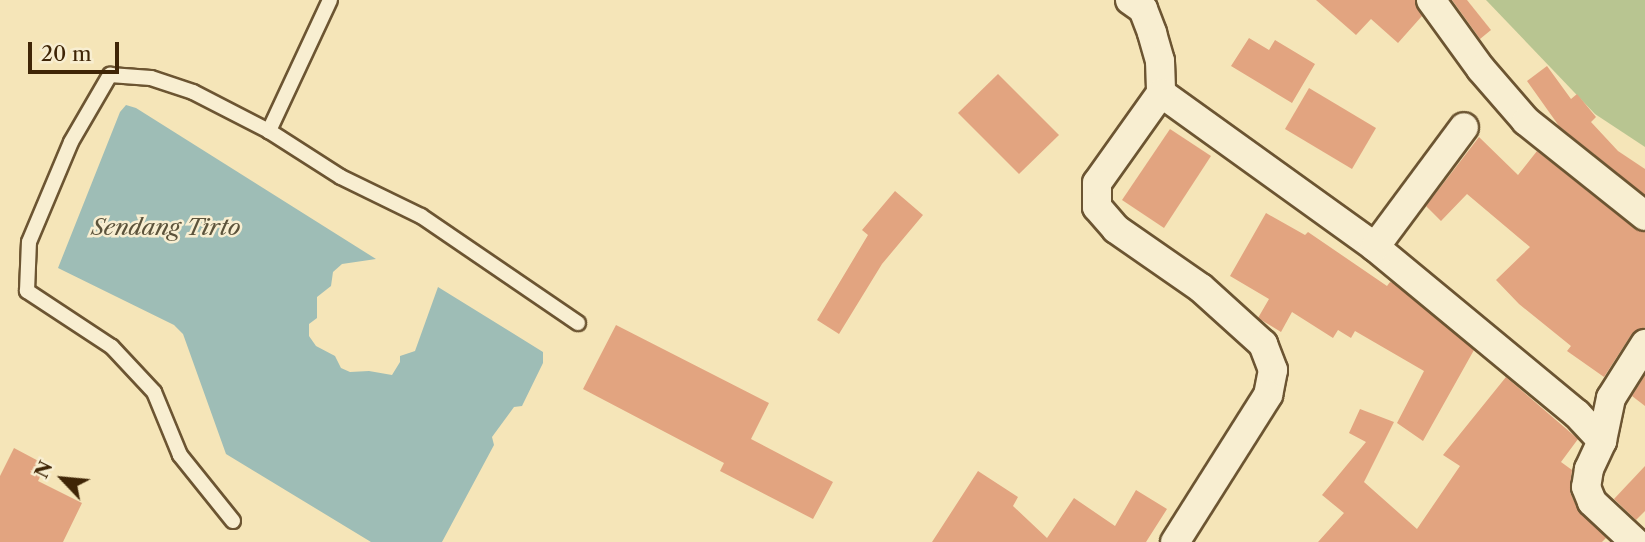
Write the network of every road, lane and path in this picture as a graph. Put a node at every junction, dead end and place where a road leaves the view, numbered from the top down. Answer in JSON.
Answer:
{"nodes":[{"id":1,"x":330,"y":0,"type":"edge"},
{"id":2,"x":1130,"y":0,"type":"edge"},
{"id":3,"x":1431,"y":0,"type":"edge"},
{"id":4,"x":1161,"y":93,"type":"junction"},
{"id":5,"x":1464,"y":127,"type":"dead end"},
{"id":6,"x":269,"y":131,"type":"junction"},
{"id":7,"x":1645,"y":216,"type":"edge"},
{"id":8,"x":1375,"y":247,"type":"junction"},
{"id":9,"x":578,"y":323,"type":"dead end"},
{"id":10,"x":1645,"y":344,"type":"edge"},
{"id":11,"x":1602,"y":441,"type":"junction"},
{"id":12,"x":233,"y":521,"type":"dead end"},
{"id":13,"x":1175,"y":542,"type":"edge"},
{"id":14,"x":1635,"y":542,"type":"edge"}],
"edges":[{"from":1,"to":6,"type":"lane"},
{"from":2,"to":4,"type":"street"},
{"from":3,"to":7,"type":"street"},
{"from":4,"to":8,"type":"street"},
{"from":4,"to":13,"type":"street"},
{"from":5,"to":8,"type":"street"},
{"from":6,"to":9,"type":"lane"},
{"from":6,"to":12,"type":"lane"},
{"from":8,"to":11,"type":"street"},
{"from":10,"to":11,"type":"street"},
{"from":11,"to":14,"type":"street"}]}
